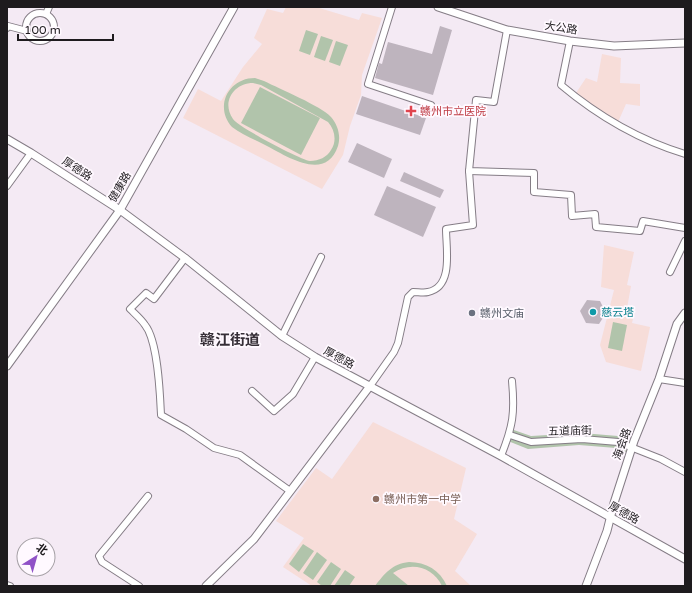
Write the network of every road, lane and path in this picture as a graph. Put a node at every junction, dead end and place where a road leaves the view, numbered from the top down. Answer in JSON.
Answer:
{"nodes":[{"id":1,"x":49,"y":7,"type":"edge"},
{"id":2,"x":234,"y":7,"type":"edge"},
{"id":3,"x":392,"y":7,"type":"edge"},
{"id":4,"x":438,"y":7,"type":"edge"},
{"id":5,"x":46,"y":14,"type":"junction"},
{"id":6,"x":7,"y":28,"type":"edge"},
{"id":7,"x":507,"y":30,"type":"junction"},
{"id":8,"x":27,"y":31,"type":"junction"},
{"id":9,"x":570,"y":41,"type":"junction"},
{"id":10,"x":685,"y":43,"type":"edge"},
{"id":11,"x":432,"y":105,"type":"dead end"},
{"id":12,"x":7,"y":139,"type":"edge"},
{"id":13,"x":32,"y":153,"type":"junction"},
{"id":14,"x":685,"y":154,"type":"edge"},
{"id":15,"x":469,"y":171,"type":"junction"},
{"id":16,"x":7,"y":186,"type":"edge"},
{"id":17,"x":120,"y":210,"type":"junction"},
{"id":18,"x":685,"y":228,"type":"edge"},
{"id":19,"x":685,"y":241,"type":"edge"},
{"id":20,"x":322,"y":257,"type":"dead end"},
{"id":21,"x":185,"y":258,"type":"junction"},
{"id":22,"x":670,"y":272,"type":"dead end"},
{"id":23,"x":685,"y":313,"type":"edge"},
{"id":24,"x":282,"y":336,"type":"junction"},
{"id":25,"x":315,"y":357,"type":"junction"},
{"id":26,"x":7,"y":366,"type":"edge"},
{"id":27,"x":658,"y":379,"type":"junction"},
{"id":28,"x":512,"y":381,"type":"dead end"},
{"id":29,"x":685,"y":384,"type":"edge"},
{"id":30,"x":370,"y":386,"type":"junction"},
{"id":31,"x":252,"y":390,"type":"dead end"},
{"id":32,"x":510,"y":435,"type":"junction"},
{"id":33,"x":632,"y":447,"type":"junction"},
{"id":34,"x":501,"y":456,"type":"junction"},
{"id":35,"x":685,"y":472,"type":"edge"},
{"id":36,"x":290,"y":491,"type":"junction"},
{"id":37,"x":148,"y":496,"type":"dead end"},
{"id":38,"x":610,"y":518,"type":"junction"},
{"id":39,"x":685,"y":559,"type":"edge"},
{"id":40,"x":7,"y":585,"type":"edge"},
{"id":41,"x":10,"y":586,"type":"edge"},
{"id":42,"x":139,"y":586,"type":"edge"},
{"id":43,"x":206,"y":586,"type":"edge"},
{"id":44,"x":586,"y":586,"type":"edge"}],
"edges":[{"from":1,"to":5,"type":"street"},
{"from":2,"to":17,"type":"street","name":"健康路"},
{"from":3,"to":11,"type":"street"},
{"from":4,"to":7,"type":"street","name":"大公路"},
{"from":5,"to":8,"type":"street"},
{"from":5,"to":8,"type":"street"},
{"from":6,"to":8,"type":"street"},
{"from":7,"to":9,"type":"street","name":"大公路"},
{"from":7,"to":15,"type":"street"},
{"from":9,"to":10,"type":"street","name":"大公路"},
{"from":9,"to":14,"type":"street"},
{"from":12,"to":13,"type":"street","name":"厚德路"},
{"from":13,"to":16,"type":"street"},
{"from":13,"to":17,"type":"street","name":"厚德路"},
{"from":15,"to":18,"type":"street"},
{"from":15,"to":30,"type":"street"},
{"from":17,"to":21,"type":"street","name":"厚德路"},
{"from":17,"to":26,"type":"street","name":"健康路"},
{"from":19,"to":22,"type":"street"},
{"from":20,"to":24,"type":"street"},
{"from":21,"to":24,"type":"street","name":"厚德路"},
{"from":21,"to":36,"type":"street"},
{"from":23,"to":27,"type":"street","name":"海会路"},
{"from":24,"to":25,"type":"street","name":"厚德路"},
{"from":25,"to":30,"type":"street","name":"厚德路"},
{"from":25,"to":31,"type":"street"},
{"from":27,"to":29,"type":"street"},
{"from":27,"to":33,"type":"street","name":"海会路"},
{"from":28,"to":32,"type":"street"},
{"from":30,"to":34,"type":"street","name":"厚德路"},
{"from":30,"to":36,"type":"street"},
{"from":32,"to":33,"type":"street","name":"五道庙街"},
{"from":32,"to":34,"type":"street"},
{"from":33,"to":35,"type":"street","name":"五道庙街"},
{"from":33,"to":38,"type":"street","name":"海会路"},
{"from":34,"to":38,"type":"street","name":"厚德路"},
{"from":36,"to":43,"type":"street"},
{"from":37,"to":42,"type":"street"},
{"from":38,"to":39,"type":"street","name":"厚德路"},
{"from":38,"to":44,"type":"street","name":"海会路"},
{"from":40,"to":41,"type":"street"}]}
